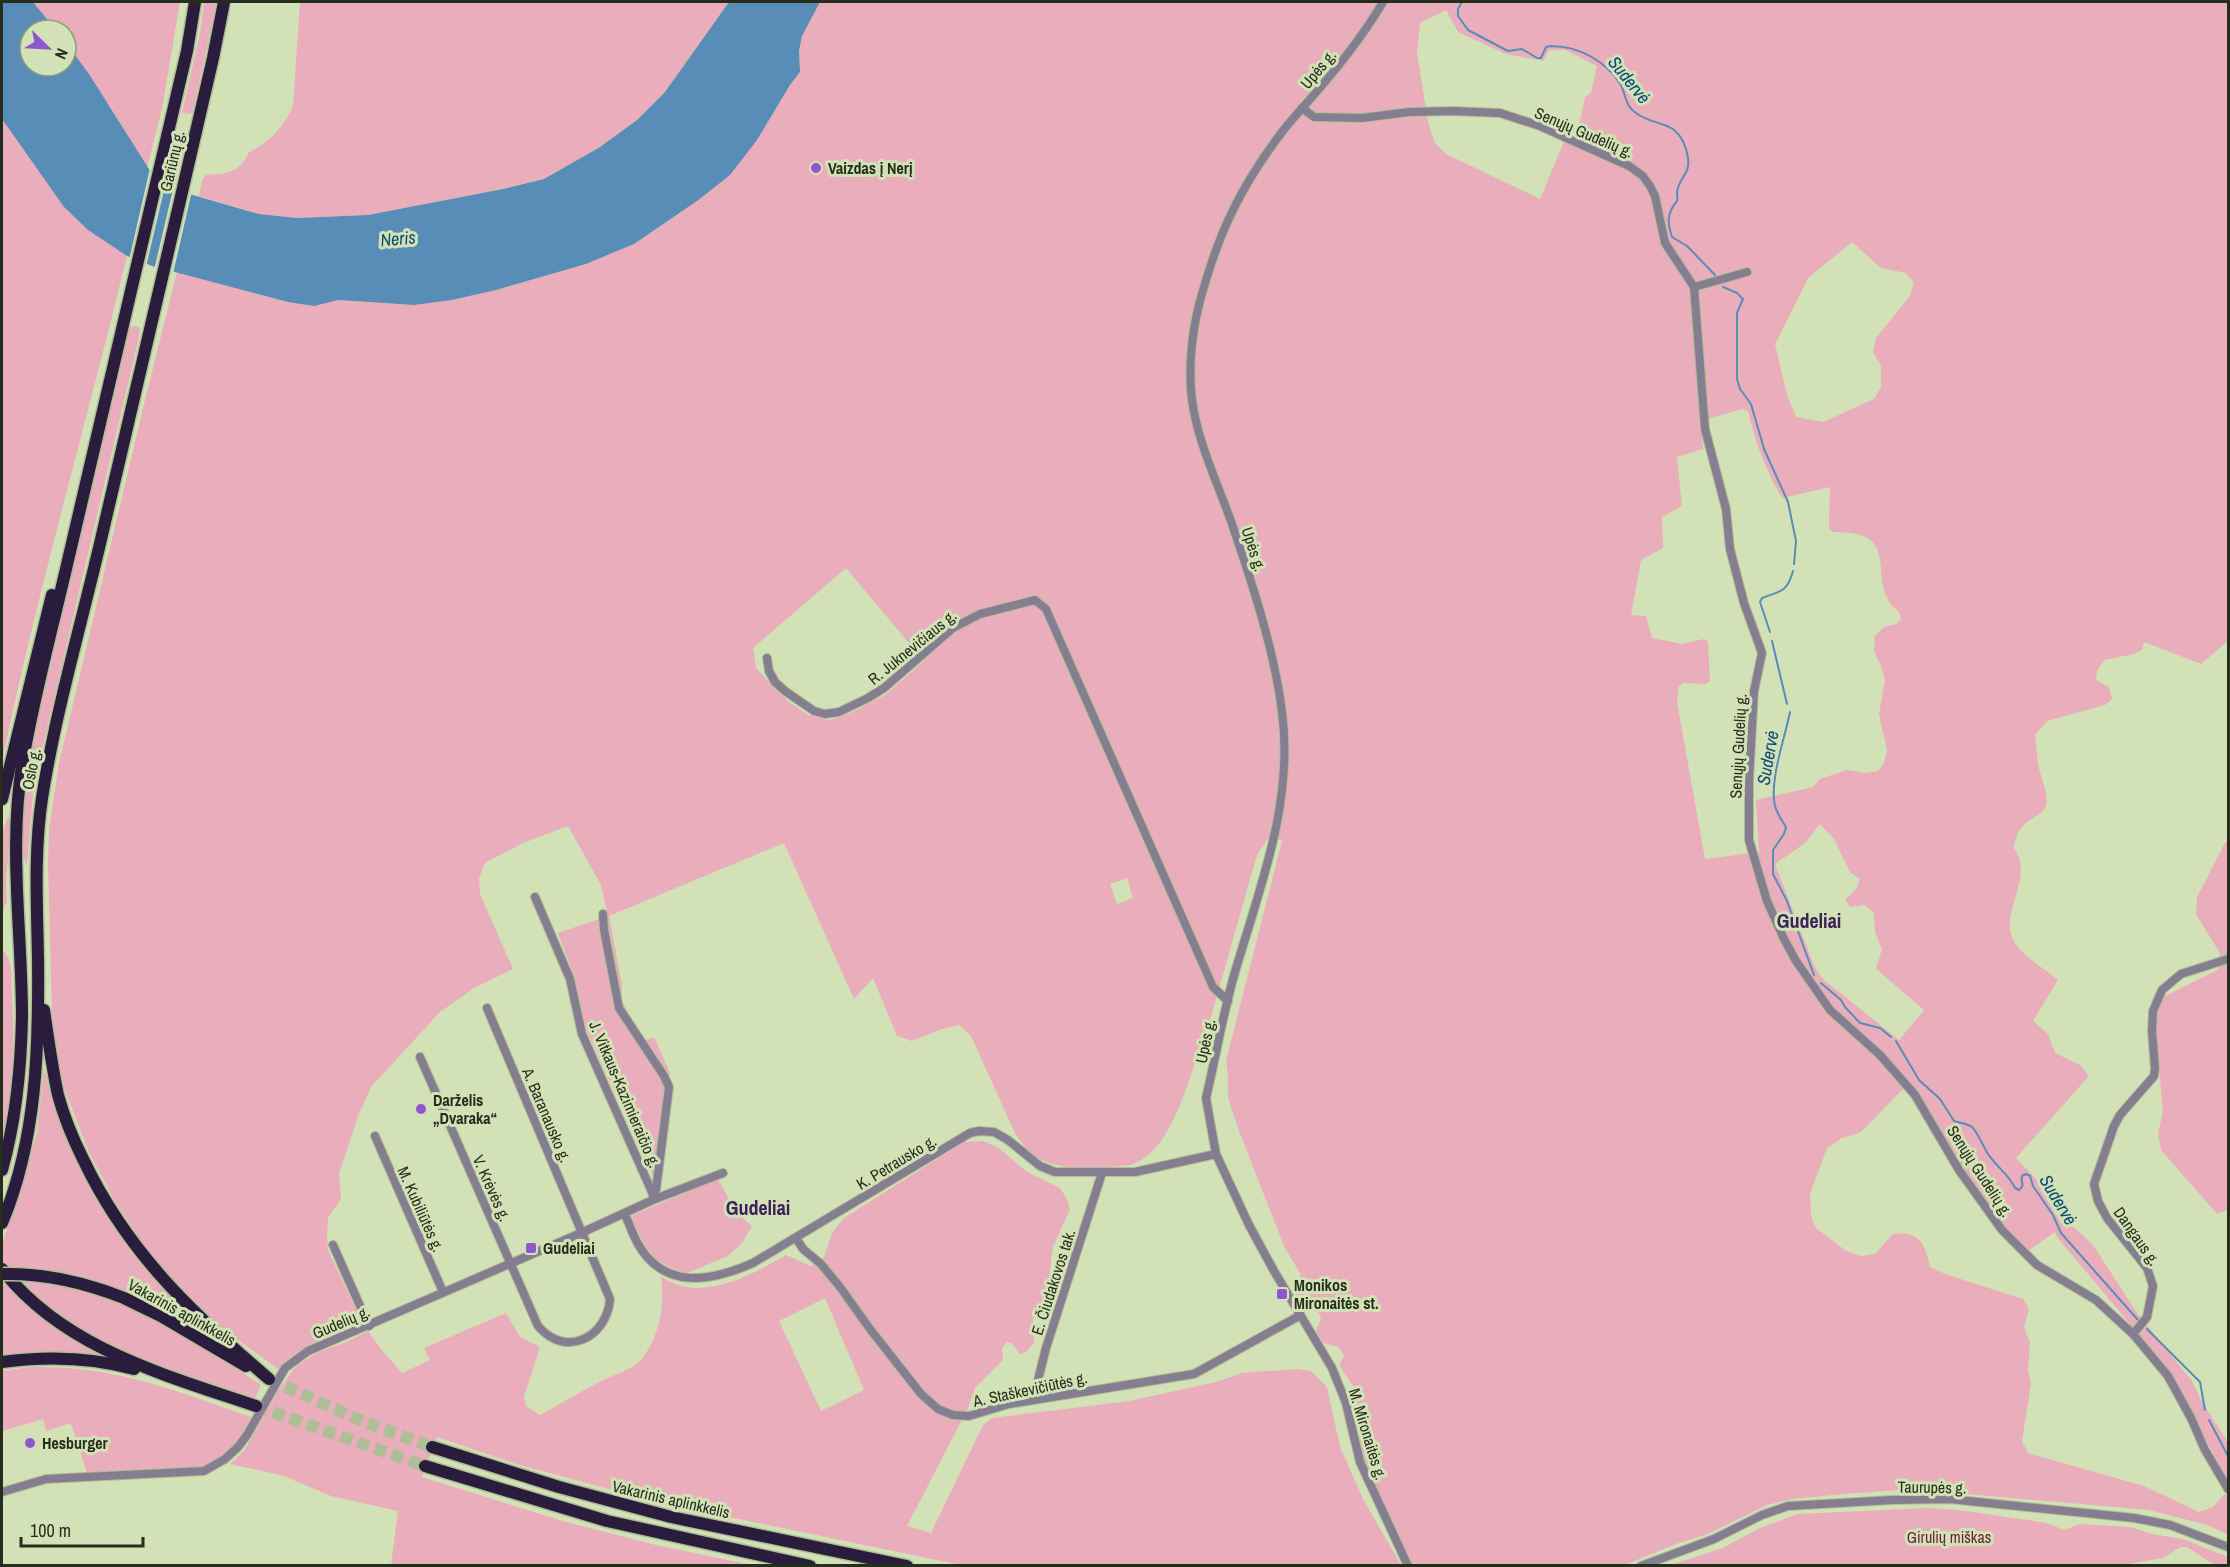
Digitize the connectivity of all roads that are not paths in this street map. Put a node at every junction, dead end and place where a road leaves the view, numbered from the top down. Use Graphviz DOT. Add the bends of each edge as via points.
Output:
graph roads {
  1 [pos="195,2"];
  2 [pos="224,2"];
  3 [pos="1383,2"];
  4 [pos="1302,108"];
  5 [pos="1747,272"];
  6 [pos="1694,287"];
  7 [pos="124,321"];
  8 [pos="150,327"];
  9 [pos="100,417"];
  10 [pos="766,658"];
  11 [pos="2,800"];
  12 [pos="535,897"];
  13 [pos="603,914"];
  14 [pos="38,958"];
  15 [pos="2229,959"];
  16 [pos="1228,1001"];
  17 [pos="487,1008"];
  18 [pos="420,1057"];
  19 [pos="375,1136"];
  20 [pos="1216,1154"];
  21 [pos="2,1170"];
  22 [pos="723,1173"];
  23 [pos="1102,1173"];
  24 [pos="654,1196"];
  25 [pos="625,1214"];
  26 [pos="2,1223"];
  27 [pos="581,1233"];
  28 [pos="796,1238"];
  29 [pos="333,1245"];
  30 [pos="510,1264"];
  31 [pos="2,1269"];
  32 [pos="2,1274"];
  33 [pos="442,1292"];
  34 [pos="1299,1316"];
  35 [pos="369,1326"];
  36 [pos="2133,1334"];
  37 [pos="2,1362"];
  38 [pos="178,1380"];
  39 [pos="1036,1399"];
  40 [pos="256,1406"];
  41 [pos="432,1447"];
  42 [pos="425,1466"];
  43 [pos="2229,1489"];
  44 [pos="2,1492"];
  45 [pos="2229,1547"];
  46 [pos="810,1566"];
  47 [pos="907,1566"];
  48 [pos="1408,1566"];
  49 [pos="1641,1566"];
  1 -- 7 [label="highway, Gariūnų g."];
  2 -- 8 [label="highway, Gariūnų g."];
  3 -- 4 [label="street, Upės g." via="1350,51"];
  4 -- 6 [label="street, Senųjų Gudelių g." via="1314,117 1362,118 1452,111 1500,113 1540,126 1629,166 1643,176 1655,195 1665,243"];
  4 -- 16 [label="street, Upės g." via="1246,184 1222,231 1199,304 1193,340 1193,410 1252,586 1276,677 1284,738 1285,762 1275,834"];
  5 -- 6 [label="street"];
  6 -- 36 [label="street, Senųjų Gudelių g." via="1705,429 1726,509 1730,549 1750,624 1762,652 1754,691 1748,821 1749,840 1767,902 1811,984 1830,1010 1880,1055 1915,1095 1959,1170 2002,1230 2037,1265 2096,1300"];
  7 -- 9 [label="highway, Oslo g."];
  8 -- 14 [label="highway, Oslo g." via="43,795 37,838"];
  9 -- 11 [label="highway" via="67,531"];
  9 -- 21 [label="highway, Oslo g." via="22,761 16,848 20,1060 17,1101"];
  10 -- 16 [label="street, R. Juknevičiaus g." via="775,682 785,691 814,711 839,712 884,688 953,628 980,614 1035,600 1046,609 1213,987"];
  12 -- 24 [label="street, J. Vitkaus-Kazimieraičio g." via="570,979 582,1034"];
  13 -- 24 [label="street" via="619,1008 669,1087"];
  14 -- 26 [label="highway, Oslo g." via="32,1112 18,1177"];
  14 -- 32 [label="highway, Vakarinis aplinkkelis, bridge" via="59,1097 92,1177 113,1214 154,1270 269,1379 124,1298 54,1277"];
  15 -- 36 [label="street, Dangaus g." via="2181,974 2162,990 2153,1011 2154,1076 2117,1120 2094,1184 2107,1218 2147,1268 2153,1286 2147,1317"];
  16 -- 20 [label="street, Upės g." via="1206,1098"];
  17 -- 27 [label="street, A. Baranausko g."];
  18 -- 30 [label="street, V. Krėvės g."];
  19 -- 33 [label="street, M. Kubiliūtės g."];
  20 -- 23 [label="street, K. Petrausko g." via="1135,1172"];
  20 -- 34 [label="street, M. Mironaitės g." via="1249,1225"];
  22 -- 24 [label="street, Gudelių g."];
  23 -- 28 [label="street, K. Petrausko g." via="1047,1169 1001,1135 979,1131"];
  23 -- 39 [label="street, E. Čiudakovos tak." via="1046,1348"];
  24 -- 25 [label="street, Gudelių g."];
  25 -- 27 [label="street, Gudelių g."];
  25 -- 28 [label="street, K. Petrausko g." via="649,1258 669,1273 685,1278 733,1272"];
  27 -- 30 [label="street, Gudelių g."];
  27 -- 30 [label="street, A. Baranausko g." via="610,1299 603,1323 586,1339 569,1343 543,1331"];
  28 -- 39 [label="street, A. Staškevičiūtės g." via="840,1287 921,1394 938,1409 969,1416"];
  29 -- 35 [label="street"];
  30 -- 33 [label="street, Gudelių g."];
  31 -- 38 [label="highway" via="44,1312 88,1342"];
  33 -- 35 [label="street, Gudelių g."];
  34 -- 39 [label="street, A. Staškevičiūtės g." via="1194,1374"];
  34 -- 48 [label="street, M. Mironaitės g." via="1332,1368 1346,1403 1360,1462"];
  35 -- 44 [label="street, Gudelių g." via="308,1351 285,1368 238,1448 210,1469 46,1479"];
  36 -- 43 [label="street, Senųjų Gudelių g." via="2174,1386"];
  37 -- 38 [label="highway" via="73,1358"];
  38 -- 40 [label="highway"];
  41 -- 47 [label="highway, Vakarinis aplinkkelis" via="671,1517"];
  42 -- 46 [label="highway" via="607,1521"];
  45 -- 49 [label="street, Taurupės g." via="2179,1527 2134,1518 1950,1499 1902,1500 1788,1506"];
}
